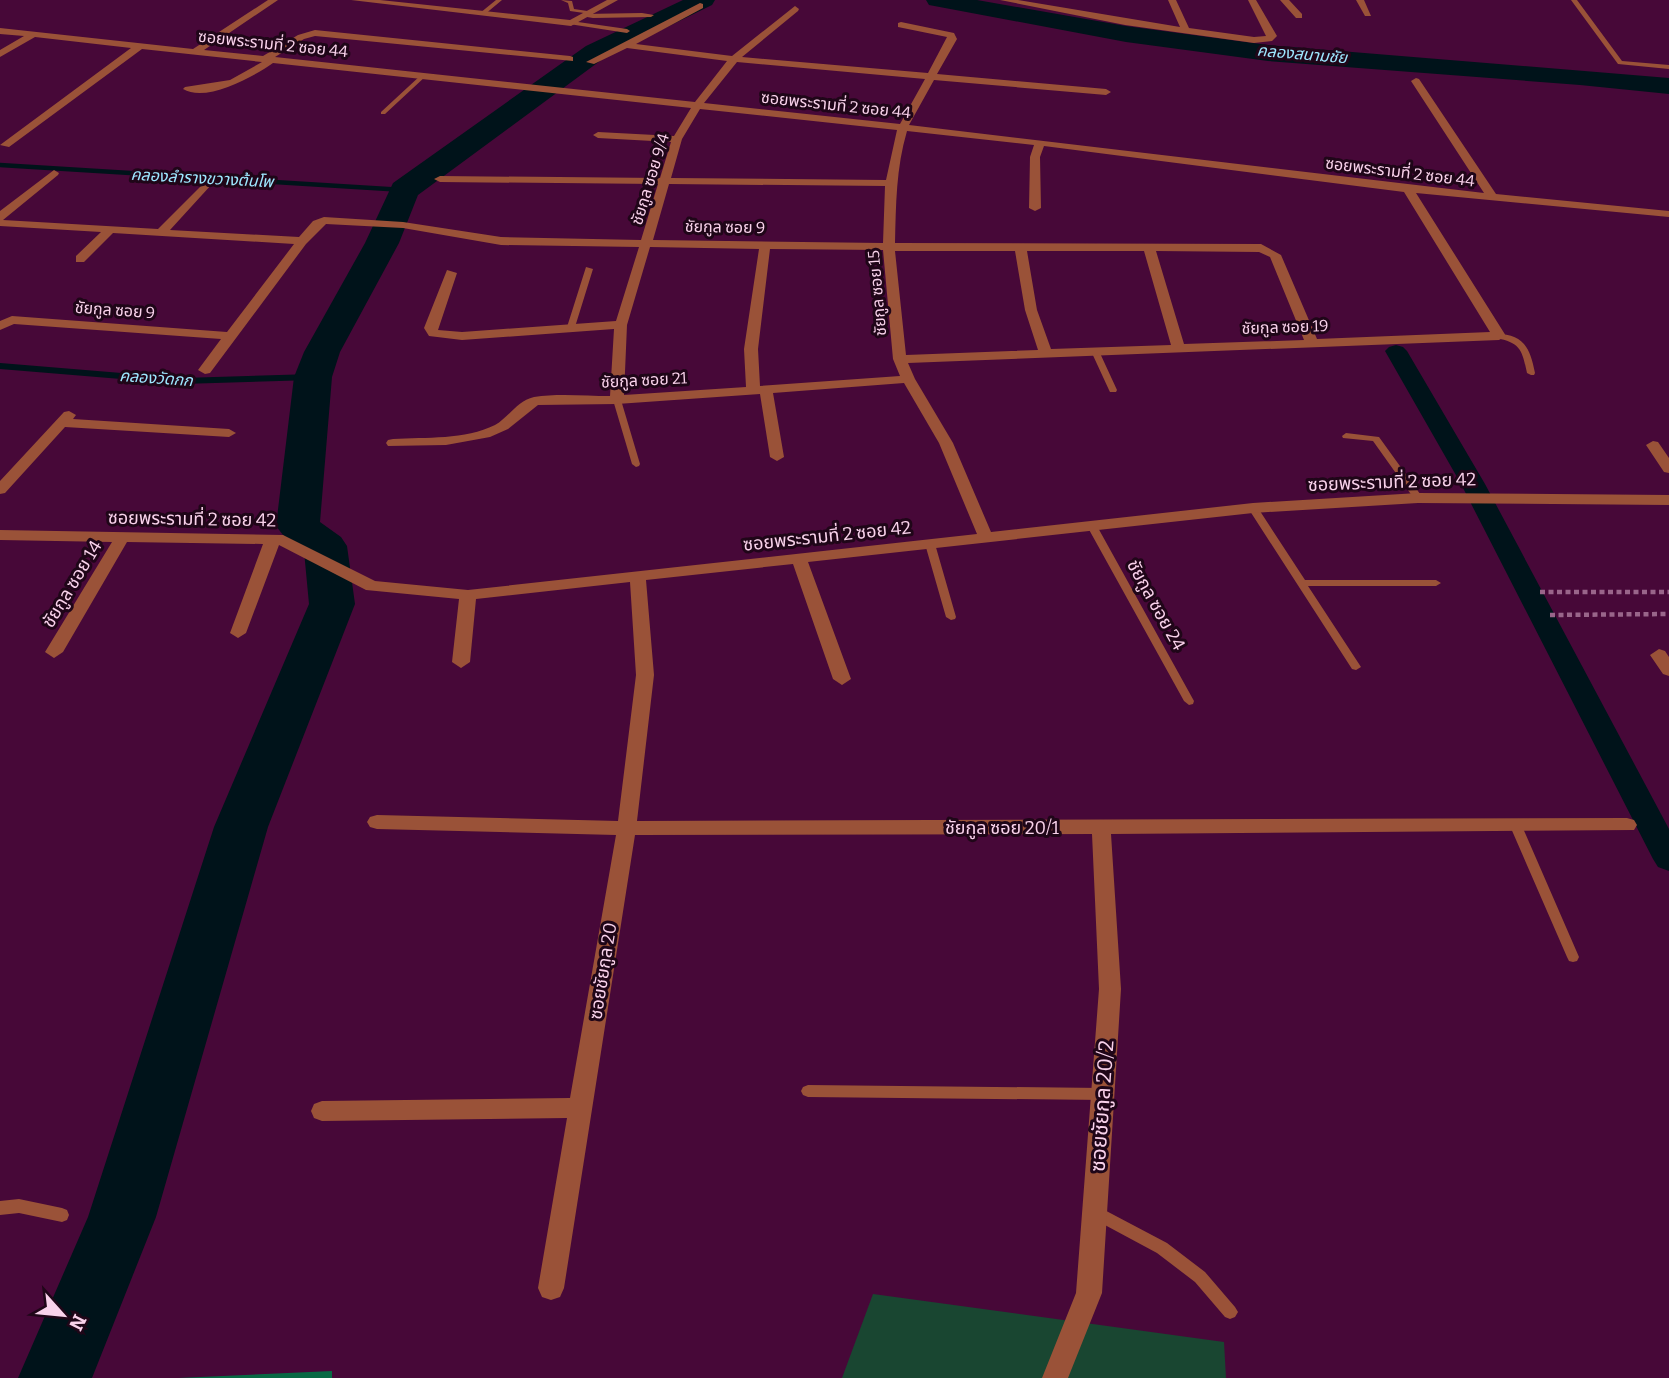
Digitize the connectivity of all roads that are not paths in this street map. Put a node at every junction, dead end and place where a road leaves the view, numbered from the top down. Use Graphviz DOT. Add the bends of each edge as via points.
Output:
graph roads {
  1 [pos="274,0"];
  2 [pos="355,0"];
  3 [pos="413,0"];
  4 [pos="499,0"];
  5 [pos="564,0"];
  6 [pos="614,0"];
  7 [pos="1004,0"];
  8 [pos="1075,0"];
  9 [pos="1172,0"];
  10 [pos="1252,0"];
  11 [pos="1284,0"];
  12 [pos="1360,0"];
  13 [pos="1574,0"];
  14 [pos="403,5"];
  15 [pos="699,6"];
  16 [pos="795,9"];
  17 [pos="1076,13"];
  18 [pos="482,14"];
  19 [pos="588,14"];
  20 [pos="1368,14"];
  21 [pos="651,15"];
  22 [pos="1298,16"];
  23 [pos="571,23"];
  24 [pos="901,25"];
  25 [pos="1186,30"];
  26 [pos="0,31"];
  27 [pos="627,31"];
  28 [pos="34,34"];
  29 [pos="626,44"];
  30 [pos="141,45"];
  31 [pos="196,51"];
  32 [pos="0,54"];
  33 [pos="269,59"];
  34 [pos="734,59"];
  35 [pos="570,60"];
  36 [pos="591,62"];
  37 [pos="1669,66"];
  38 [pos="424,76"];
  39 [pos="931,76"];
  40 [pos="1416,81"];
  41 [pos="188,89"];
  42 [pos="1106,92"];
  43 [pos="696,107"];
  44 [pos="383,113"];
  45 [pos="903,127"];
  46 [pos="598,135"];
  47 [pos="677,139"];
  48 [pos="1040,142"];
  49 [pos="5,145"];
  50 [pos="54,173"];
  51 [pos="440,179"];
  52 [pos="664,181"];
  53 [pos="208,182"];
  54 [pos="891,183"];
  55 [pos="1408,190"];
  56 [pos="1494,199"];
  57 [pos="1035,208"];
  58 [pos="1669,214"];
  59 [pos="0,217"];
  60 [pos="0,223"];
  61 [pos="111,229"];
  62 [pos="162,231"];
  63 [pos="302,241"];
  64 [pos="647,243"];
  65 [pos="765,245"];
  66 [pos="1020,246"];
  67 [pos="890,247"];
  68 [pos="1149,248"];
  69 [pos="80,259"];
  70 [pos="589,269"];
  71 [pos="451,273"];
  72 [pos="621,325"];
  73 [pos="0,326"];
  74 [pos="571,327"];
  75 [pos="230,336"];
  76 [pos="1499,336"];
  77 [pos="1312,343"];
  78 [pos="1179,349"];
  79 [pos="1095,351"];
  80 [pos="1046,353"];
  81 [pos="900,359"];
  82 [pos="205,370"];
  83 [pos="1531,373"];
  84 [pos="908,379"];
  85 [pos="760,390"];
  86 [pos="1113,390"];
  87 [pos="617,400"];
  88 [pos="229,433"];
  89 [pos="1346,436"];
  90 [pos="393,443"];
  91 [pos="1653,445"];
  92 [pos="777,457"];
  93 [pos="636,464"];
  94 [pos="1669,468"];
  95 [pos="0,489"];
  96 [pos="1418,498"];
  97 [pos="1669,500"];
  98 [pos="1253,508"];
  99 [pos="1092,526"];
  100 [pos="0,535"];
  101 [pos="123,536"];
  102 [pos="986,538"];
  103 [pos="273,539"];
  104 [pos="930,544"];
  105 [pos="799,558"];
  106 [pos="638,576"];
  107 [pos="1302,583"];
  108 [pos="1436,583"];
  109 [pos="468,595"];
  110 [pos="951,617"];
  111 [pos="239,633"];
  112 [pos="54,652"];
  113 [pos="1660,655"];
  114 [pos="461,662"];
  115 [pos="1356,667"];
  116 [pos="1669,670"];
  117 [pos="842,679"];
  118 [pos="1189,701"];
  119 [pos="377,822"];
  120 [pos="1627,825"];
  121 [pos="1516,826"];
  122 [pos="627,828"];
  123 [pos="1101,828"];
  124 [pos="1573,957"];
  125 [pos="808,1091"];
  126 [pos="1103,1094"];
  127 [pos="580,1108"];
  128 [pos="322,1111"];
  129 [pos="0,1208"];
  130 [pos="1095,1212"];
  131 [pos="62,1215"];
  132 [pos="551,1288"];
  133 [pos="1230,1312"];
  134 [pos="1055,1378"];
  1 -- 31 [label="street"];
  2 -- 14 [label="street"];
  3 -- 14 [label="lane"];
  4 -- 18 [label="lane"];
  5 -- 19 [label="lane" via="572,10"];
  6 -- 19 [label="street"];
  7 -- 17 [label="street"];
  8 -- 17 [label="street"];
  9 -- 25 [label="street"];
  10 -- 25 [label="street" via="1272,36 1269,39"];
  11 -- 22 [label="street"];
  12 -- 20 [label="street"];
  13 -- 37 [label="lane" via="1620,63"];
  14 -- 18 [label="street"];
  15 -- 29 [label="street"];
  16 -- 34 [label="street, ชัยกูล ซอย 9/4"];
  17 -- 25 [label="street"];
  18 -- 23 [label="street"];
  19 -- 21 [label="lane"];
  19 -- 23 [label="street"];
  23 -- 27 [label="lane"];
  24 -- 39 [label="street, ชัยกูล ซอย 15" via="951,36"];
  26 -- 28 [label="street, ซอยพระรามที่ 2 ซอย 44"];
  28 -- 30 [label="street, ซอยพระรามที่ 2 ซอย 44"];
  28 -- 32 [label="street"];
  29 -- 34 [label="street"];
  29 -- 36 [label="street"];
  30 -- 31 [label="street, ซอยพระรามที่ 2 ซอย 44"];
  30 -- 49 [label="street"];
  31 -- 33 [label="street, ซอยพระรามที่ 2 ซอย 44"];
  33 -- 35 [label="street" via="315,33"];
  33 -- 38 [label="street, ซอยพระรามที่ 2 ซอย 44"];
  33 -- 41 [label="street" via="241,81"];
  34 -- 39 [label="street"];
  34 -- 43 [label="street, ชัยกูล ซอย 9/4"];
  38 -- 43 [label="street, ซอยพระรามที่ 2 ซอย 44"];
  38 -- 44 [label="lane"];
  39 -- 42 [label="street"];
  39 -- 45 [label="street, ชัยกูล ซอย 15"];
  40 -- 56 [label="street"];
  43 -- 45 [label="street, ซอยพระรามที่ 2 ซอย 44"];
  43 -- 47 [label="street, ชัยกูล ซอย 9/4"];
  45 -- 48 [label="street, ซอยพระรามที่ 2 ซอย 44"];
  45 -- 54 [label="street, ชัยกูล ซอย 15"];
  46 -- 47 [label="street"];
  47 -- 52 [label="street, ชัยกูล ซอย 9/4"];
  48 -- 55 [label="street, ซอยพระรามที่ 2 ซอย 44"];
  48 -- 57 [label="street" via="1035,158"];
  50 -- 59 [label="street"];
  51 -- 52 [label="street"];
  52 -- 54 [label="street"];
  52 -- 64 [label="street, ชัยกูล ซอย 9/4"];
  53 -- 62 [label="street"];
  54 -- 67 [label="street, ชัยกูล ซอย 15"];
  55 -- 56 [label="street, ซอยพระรามที่ 2 ซอย 44"];
  55 -- 76 [label="street"];
  56 -- 58 [label="street, ซอยพระรามที่ 2 ซอย 44"];
  60 -- 61 [label="street"];
  61 -- 62 [label="street"];
  61 -- 69 [label="street"];
  62 -- 63 [label="street"];
  63 -- 64 [label="street, ชัยกูล ซอย 9" via="324,220 403,225 490,240"];
  63 -- 75 [label="street, ชัยกูล ซอย 9"];
  64 -- 65 [label="street, ชัยกูล ซอย 9"];
  64 -- 72 [label="street, ชัยกูล ซอย 9/4"];
  65 -- 67 [label="street, ชัยกูล ซอย 9"];
  65 -- 85 [label="street" via="751,349"];
  66 -- 67 [label="street, ชัยกูล ซอย 9"];
  66 -- 68 [label="street, ชัยกูล ซอย 9"];
  66 -- 80 [label="street" via="1031,310"];
  67 -- 81 [label="street, ชัยกูล ซอย 15"];
  68 -- 77 [label="street, ชัยกูล ซอย 9" via="1261,248 1275,255"];
  68 -- 78 [label="street"];
  70 -- 74 [label="lane"];
  71 -- 74 [label="street" via="430,328 434,333 463,336"];
  72 -- 74 [label="street"];
  72 -- 87 [label="street, ชัยกูล ซอย 9/4"];
  73 -- 75 [label="street, ชัยกูล ซอย 9" via="12,320"];
  75 -- 82 [label="street, ชัยกูล ซอย 9"];
  76 -- 77 [label="street, ชัยกูล ซอย 19"];
  76 -- 83 [label="lane" via="1523,345"];
  77 -- 78 [label="street, ชัยกูล ซอย 19"];
  78 -- 79 [label="street, ชัยกูล ซอย 19"];
  79 -- 80 [label="street, ชัยกูล ซอย 19"];
  79 -- 86 [label="lane"];
  80 -- 81 [label="street, ชัยกูล ซอย 19"];
  81 -- 84 [label="street, ชัยกูล ซอย 15"];
  84 -- 85 [label="street, ชัยกูล ซอย 21"];
  84 -- 102 [label="street, ชัยกูล ซอย 15" via="946,443"];
  85 -- 87 [label="street, ชัยกูล ซอย 21"];
  85 -- 92 [label="street"];
  87 -- 90 [label="street, ชัยกูล ซอย 21" via="536,401 497,429 470,438"];
  87 -- 93 [label="lane"];
  88 -- 95 [label="street" via="67,418"];
  89 -- 96 [label="lane" via="1376,439"];
  91 -- 94 [label="street"];
  96 -- 97 [label="street, ซอยพระรามที่ 2 ซอย 42"];
  96 -- 98 [label="street, ซอยพระรามที่ 2 ซอย 42"];
  98 -- 99 [label="street, ซอยพระรามที่ 2 ซอย 42"];
  98 -- 107 [label="lane"];
  99 -- 102 [label="street, ซอยพระรามที่ 2 ซอย 42"];
  99 -- 118 [label="lane, ชัยกูล ซอย 24"];
  100 -- 101 [label="street, ซอยพระรามที่ 2 ซอย 42"];
  101 -- 103 [label="street, ซอยพระรามที่ 2 ซอย 42"];
  101 -- 112 [label="street, ชัยกูล ซอย 14"];
  102 -- 104 [label="street, ซอยพระรามที่ 2 ซอย 42"];
  103 -- 109 [label="street, ซอยพระรามที่ 2 ซอย 42" via="372,586"];
  103 -- 111 [label="street"];
  104 -- 105 [label="street, ซอยพระรามที่ 2 ซอย 42"];
  104 -- 110 [label="lane"];
  105 -- 106 [label="street, ซอยพระรามที่ 2 ซอย 42"];
  105 -- 117 [label="street"];
  106 -- 109 [label="street, ซอยพระรามที่ 2 ซอย 42"];
  106 -- 122 [label="street, ซอยชัยกูล 20" via="645,676"];
  107 -- 108 [label="lane"];
  107 -- 115 [label="lane"];
  109 -- 114 [label="street"];
  113 -- 116 [label="street"];
  119 -- 122 [label="street, ชัยกูล ซอย 20/1"];
  120 -- 121 [label="street, ชัยกูล ซอย 20/1"];
  121 -- 123 [label="street, ชัยกูล ซอย 20/1"];
  121 -- 124 [label="lane"];
  122 -- 123 [label="street, ชัยกูล ซอย 20/1"];
  122 -- 127 [label="street, ซอยชัยกูล 20"];
  123 -- 126 [label="street, ซอยชัยกูล 20/2" via="1110,989"];
  125 -- 126 [label="lane"];
  126 -- 130 [label="street, ซอยชัยกูล 20/2"];
  127 -- 128 [label="street"];
  127 -- 132 [label="street, ซอยชัยกูล 20"];
  129 -- 131 [label="lane" via="19,1206"];
  130 -- 133 [label="lane" via="1162,1248 1200,1277"];
  130 -- 134 [label="street, ซอยชัยกูล 20/2" via="1089,1293"];
}
